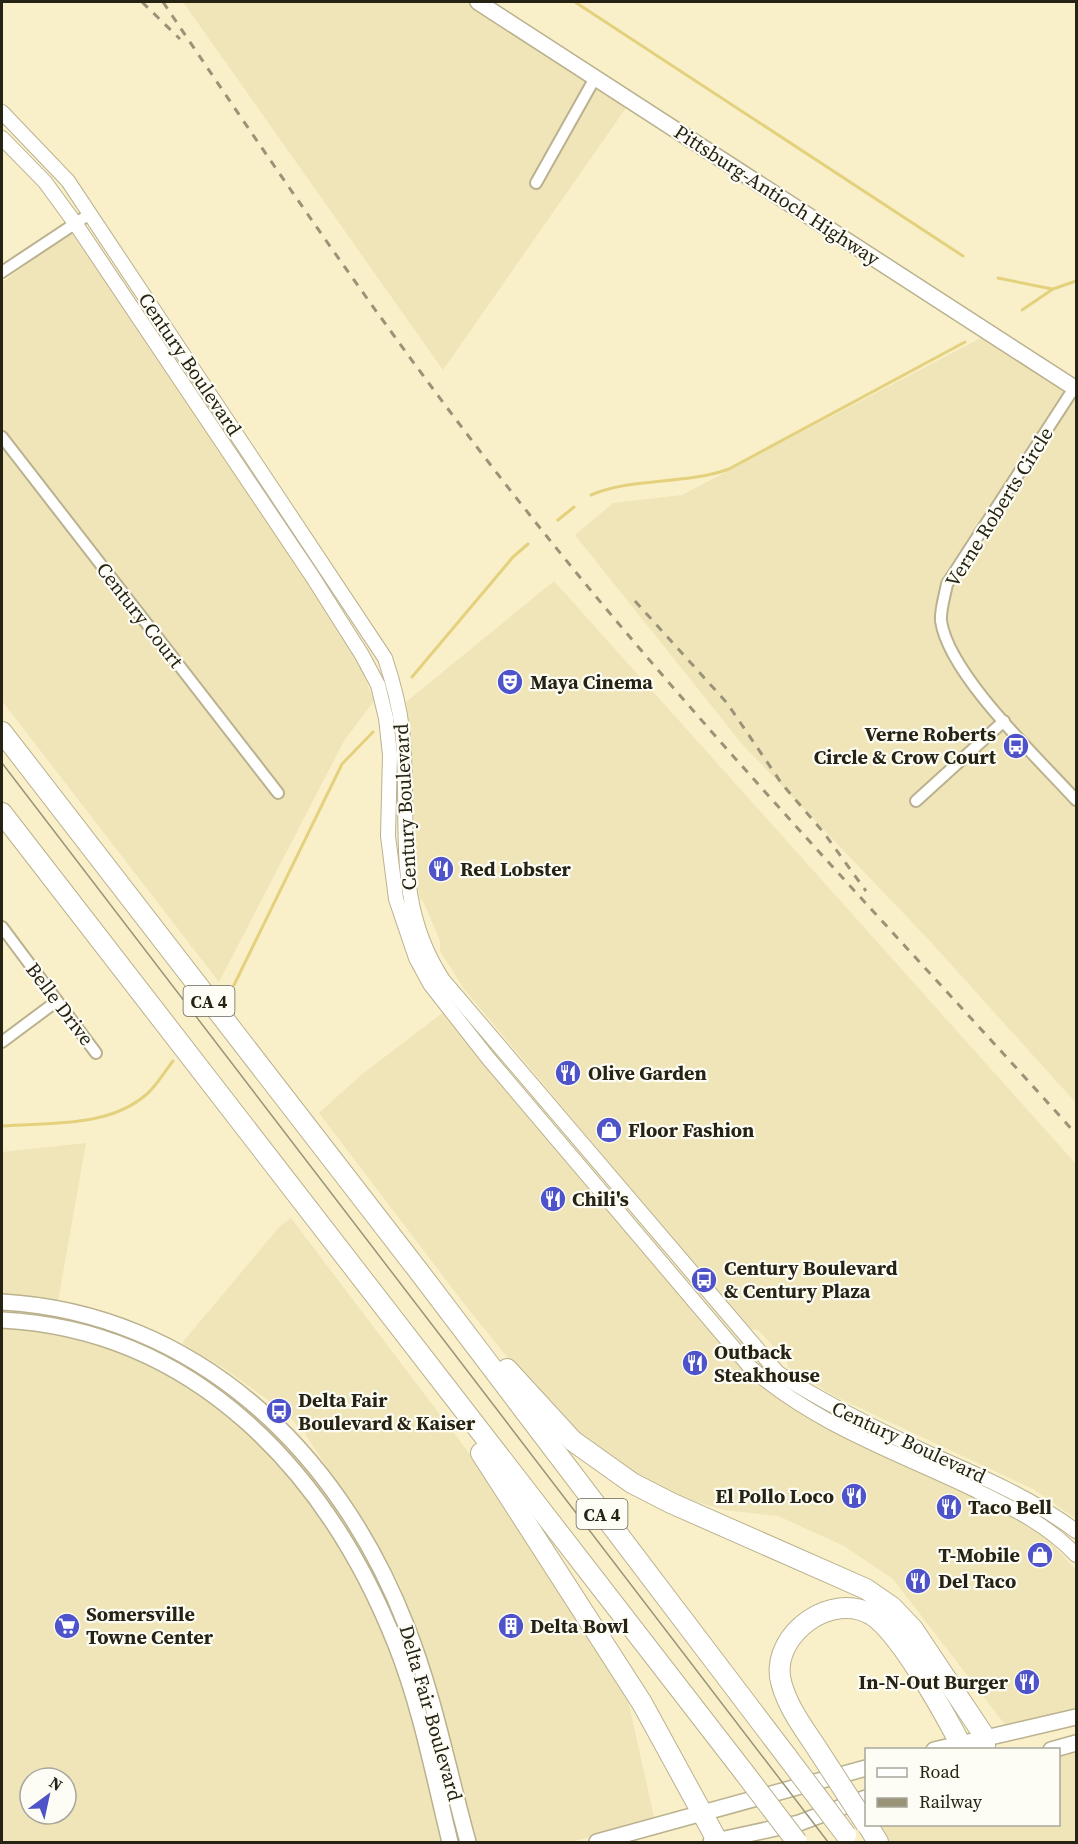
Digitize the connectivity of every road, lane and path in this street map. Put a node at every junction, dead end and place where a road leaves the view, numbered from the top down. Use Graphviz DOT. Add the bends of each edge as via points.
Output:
graph roads {
  1 [pos="478,2"];
  2 [pos="595,78"];
  3 [pos="2,112"];
  4 [pos="2,138"];
  5 [pos="536,183"];
  6 [pos="88,215"];
  7 [pos="75,224"];
  8 [pos="2,272"];
  9 [pos="1076,389"];
  10 [pos="2,437"];
  11 [pos="1004,721"];
  12 [pos="2,732"];
  13 [pos="278,793"];
  14 [pos="1077,800"];
  15 [pos="916,801"];
  16 [pos="2,813"];
  17 [pos="2,927"];
  18 [pos="57,1001"];
  19 [pos="2,1042"];
  20 [pos="96,1053"];
  21 [pos="417,1269"];
  22 [pos="2,1302"];
  23 [pos="2,1320"];
  24 [pos="405,1336"];
  25 [pos="1077,1531"];
  26 [pos="1077,1555"];
  27 [pos="434,1713"];
  28 [pos="1077,1717"];
  29 [pos="418,1718"];
  30 [pos="985,1743"];
  31 [pos="1077,1743"];
  32 [pos="964,1746"];
  33 [pos="944,1748"];
  34 [pos="1055,1748"];
  35 [pos="865,1769"];
  36 [pos="865,1799"];
  37 [pos="703,1813"];
  38 [pos="865,1822"];
  39 [pos="798,1833"];
  40 [pos="849,1839"];
  41 [pos="450,1842"];
  42 [pos="468,1842"];
  43 [pos="597,1842"];
  44 [pos="716,1842"];
  1 -- 2 [label="main road, Pittsburg-Antioch Highway"];
  2 -- 5 [label="street"];
  2 -- 9 [label="main road, Pittsburg-Antioch Highway"];
  3 -- 6 [label="street, Century Boulevard" via="68,181"];
  4 -- 7 [label="street, Century Boulevard" via="45,182"];
  6 -- 7 [label="street"];
  6 -- 25 [label="street, Century Boulevard" via="385,658 397,695 402,731 406,880 420,937 443,980 778,1373 824,1403 1014,1490"];
  7 -- 8 [label="street"];
  7 -- 26 [label="street, Century Boulevard" via="312,576 378,686 390,755 388,836 396,899 416,958 430,984 750,1367 779,1393 817,1417 1025,1514 1061,1538"];
  9 -- 11 [label="street, Verne Roberts Circle" via="947,584 941,619 948,648"];
  10 -- 13 [label="street, Century Court"];
  11 -- 14 [label="street, Verne Roberts Circle"];
  11 -- 15 [label="street"];
  12 -- 21 [label="highway, CA 4"];
  16 -- 24 [label="highway, CA 4"];
  17 -- 18 [label="street, Belle Drive"];
  18 -- 19 [label="street"];
  18 -- 20 [label="street, Belle Drive"];
  21 -- 30 [label="highway" via="573,1441 633,1483 671,1503 866,1589 892,1607 913,1629"];
  21 -- 40 [label="highway, CA 4, bridge"];
  22 -- 27 [label="main road, Delta Fair Boulevard" via="80,1314 150,1338 214,1373 277,1424 324,1479 374,1558 407,1627"];
  23 -- 29 [label="main road, Delta Fair Boulevard" via="63,1328 147,1356 206,1389 260,1432 300,1476 356,1560 396,1646"];
  24 -- 37 [label="highway" via="642,1703"];
  24 -- 39 [label="highway, CA 4, bridge" via="742,1772"];
  27 -- 29 [label="main road"];
  27 -- 42 [label="main road, Delta Fair Boulevard"];
  28 -- 30 [label="main road"];
  29 -- 41 [label="main road, Delta Fair Boulevard"];
  30 -- 32 [label="main road"];
  31 -- 34 [label="main road"];
  32 -- 33 [label="main road"];
  32 -- 38 [label="highway, bridge" via="892,1634 869,1614 836,1609 805,1622 782,1655 780,1674 785,1697"];
  35 -- 37 [label="main road"];
  36 -- 39 [label="main road"];
  37 -- 43 [label="main road"];
  37 -- 44 [label="highway"];
  39 -- 44 [label="main road"];
}
